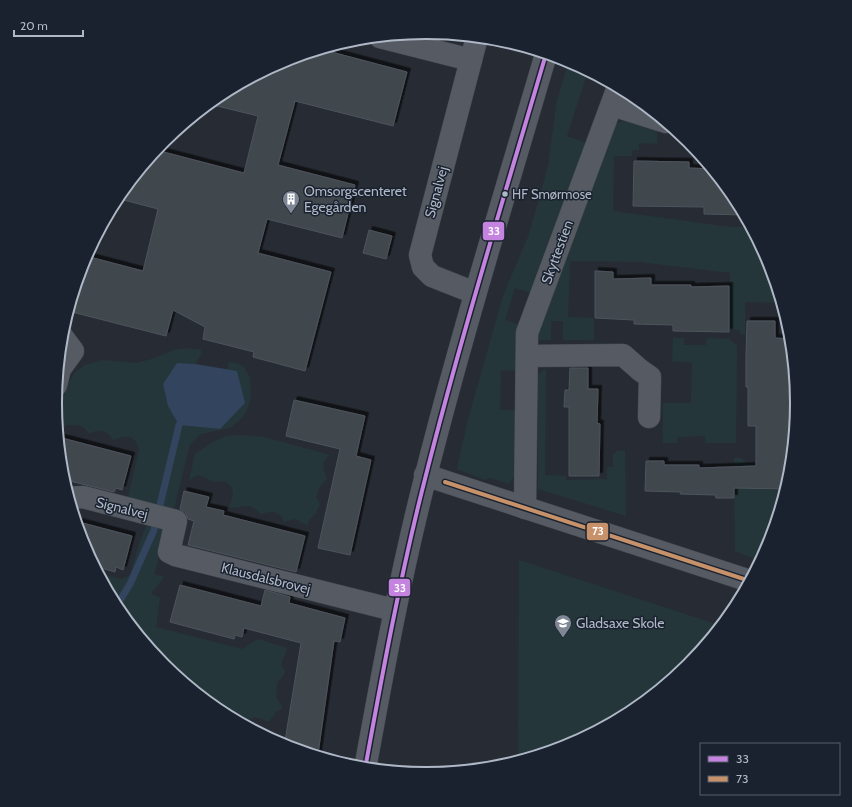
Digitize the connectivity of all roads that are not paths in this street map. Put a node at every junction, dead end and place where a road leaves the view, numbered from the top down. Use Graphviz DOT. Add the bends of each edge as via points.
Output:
graph roads {
  1 [pos="395,41"];
  2 [pos="476,42"];
  3 [pos="545,59"];
  4 [pos="471,60"];
  5 [pos="615,96"];
  6 [pos="643,110"];
  7 [pos="475,293"];
  8 [pos="67,343"];
  9 [pos="527,356"];
  10 [pos="64,363"];
  11 [pos="649,417"];
  12 [pos="425,476"];
  13 [pos="74,498"];
  14 [pos="525,508"];
  15 [pos="174,520"];
  16 [pos="745,580"];
  17 [pos="394,610"];
  18 [pos="366,763"];
  1 -- 4 [label="street"];
  2 -- 4 [label="street, Signalvej"];
  3 -- 7 [label="street"];
  4 -- 7 [label="street, Signalvej" via="420,255 423,267 432,276"];
  5 -- 6 [label="street, Skyttestien"];
  5 -- 9 [label="street, Skyttestien" via="527,334"];
  7 -- 12 [label="street"];
  8 -- 10 [label="street" via="73,351"];
  9 -- 11 [label="street" via="622,355 650,377"];
  9 -- 14 [label="street, Skyttestien"];
  12 -- 14 [label="street"];
  12 -- 17 [label="street"];
  13 -- 15 [label="street, Signalvej" via="83,497"];
  14 -- 16 [label="street"];
  15 -- 17 [label="street, Klausdalsbrovej" via="169,552"];
  17 -- 18 [label="street"];
}
